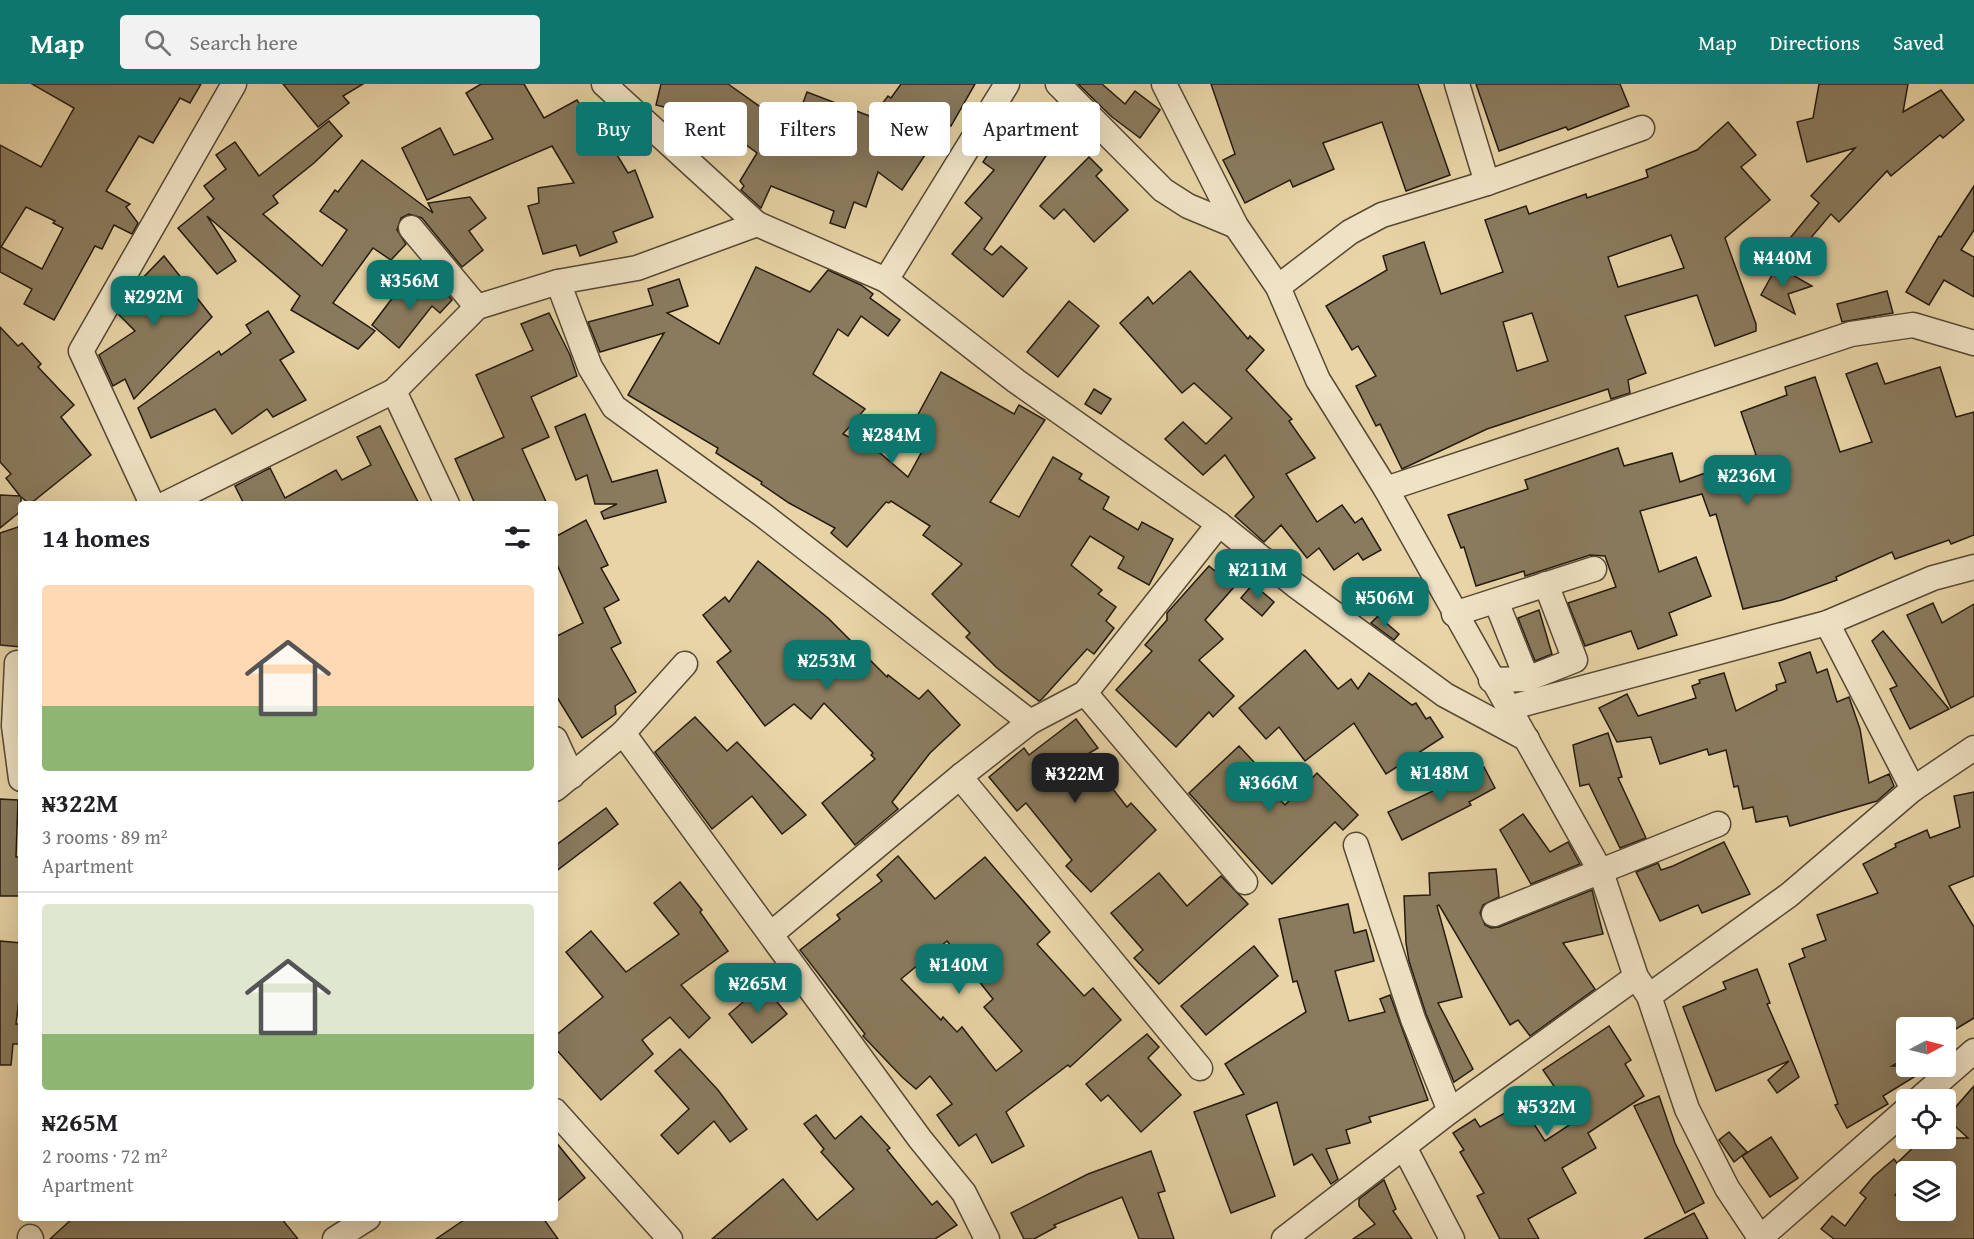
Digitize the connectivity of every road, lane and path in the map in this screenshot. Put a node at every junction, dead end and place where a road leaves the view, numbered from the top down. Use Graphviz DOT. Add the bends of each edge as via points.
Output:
graph roads {
  1 [pos="234,84"];
  2 [pos="604,84"];
  3 [pos="1007,84"];
  4 [pos="1058,84"];
  5 [pos="1164,84"];
  6 [pos="1457,84"];
  7 [pos="1642,128"];
  8 [pos="1487,183"];
  9 [pos="757,224"];
  10 [pos="1236,226"];
  11 [pos="411,228"];
  12 [pos="886,280"];
  13 [pos="558,282"];
  14 [pos="1278,286"];
  15 [pos="477,307"];
  16 [pos="1974,343"];
  17 [pos="394,391"];
  18 [pos="1386,489"];
  19 [pos="151,501"];
  20 [pos="171,501"];
  21 [pos="446,501"];
  22 [pos="1219,524"];
  23 [pos="1974,567"];
  24 [pos="1594,569"];
  25 [pos="1546,584"];
  26 [pos="1496,601"];
  27 [pos="1454,614"];
  28 [pos="1827,623"];
  29 [pos="13,663"];
  30 [pos="685,664"];
  31 [pos="1527,679"];
  32 [pos="1491,680"];
  33 [pos="1085,693"];
  34 [pos="1508,708"];
  35 [pos="1030,722"];
  36 [pos="623,733"];
  37 [pos="1528,740"];
  38 [pos="1974,748"];
  39 [pos="558,753"];
  40 [pos="18,756"];
  41 [pos="962,775"];
  42 [pos="564,782"];
  43 [pos="1913,789"];
  44 [pos="1718,824"];
  45 [pos="1356,845"];
  46 [pos="1601,872"];
  47 [pos="1245,882"];
  48 [pos="1494,914"];
  49 [pos="771,934"];
  50 [pos="1642,987"];
  51 [pos="1974,1051"];
  52 [pos="1200,1068"];
  53 [pos="1931,1089"];
  54 [pos="1450,1111"];
  55 [pos="558,1114"];
  56 [pos="1896,1119"];
  57 [pos="1404,1147"];
  58 [pos="1760,1238"];
  59 [pos="670,1239"];
  60 [pos="987,1239"];
  61 [pos="1284,1239"];
  62 [pos="1452,1239"];
  1 -- 19 [label="street" via="81,351"];
  2 -- 9 [label="street"];
  3 -- 12 [label="street"];
  4 -- 10 [label="street" via="1163,190 1188,206"];
  5 -- 10 [label="street"];
  6 -- 8 [label="street"];
  7 -- 8 [label="street"];
  8 -- 14 [label="street" via="1382,214 1350,231"];
  9 -- 12 [label="street"];
  9 -- 13 [label="street" via="637,268"];
  10 -- 14 [label="street"];
  11 -- 15 [label="street"];
  12 -- 22 [label="street" via="1016,381"];
  13 -- 15 [label="street"];
  13 -- 35 [label="street" via="590,367 614,407 763,515"];
  14 -- 18 [label="street" via="1318,380"];
  15 -- 17 [label="street"];
  16 -- 18 [label="street" via="1913,325 1851,334"];
  17 -- 20 [label="street"];
  17 -- 21 [label="street"];
  18 -- 27 [label="street"];
  22 -- 33 [label="street"];
  22 -- 37 [label="street" via="1445,695"];
  23 -- 28 [label="street" via="1933,578"];
  24 -- 25 [label="street"];
  25 -- 26 [label="street"];
  25 -- 31 [label="street" via="1575,660"];
  26 -- 27 [label="street"];
  26 -- 31 [label="street"];
  27 -- 32 [label="street"];
  28 -- 34 [label="street"];
  28 -- 43 [label="street"];
  29 -- 40 [label="street"];
  30 -- 36 [label="street"];
  31 -- 32 [label="street"];
  32 -- 34 [label="street"];
  33 -- 35 [label="street"];
  33 -- 47 [label="street"];
  34 -- 37 [label="street"];
  35 -- 41 [label="street"];
  36 -- 42 [label="street"];
  36 -- 49 [label="street"];
  37 -- 46 [label="street"];
  38 -- 43 [label="street"];
  39 -- 42 [label="street"];
  41 -- 49 [label="street"];
  41 -- 52 [label="street"];
  43 -- 50 [label="street" via="1788,895"];
  44 -- 46 [label="street"];
  45 -- 54 [label="street" via="1413,1019"];
  46 -- 48 [label="street"];
  46 -- 50 [label="street"];
  49 -- 60 [label="street" via="963,1193"];
  50 -- 54 [label="street"];
  50 -- 58 [label="street" via="1687,1109 1727,1188"];
  51 -- 53 [label="street"];
  54 -- 57 [label="street"];
  55 -- 59 [label="street"];
  56 -- 58 [label="street"];
  57 -- 61 [label="street"];
  57 -- 62 [label="street"];
}
